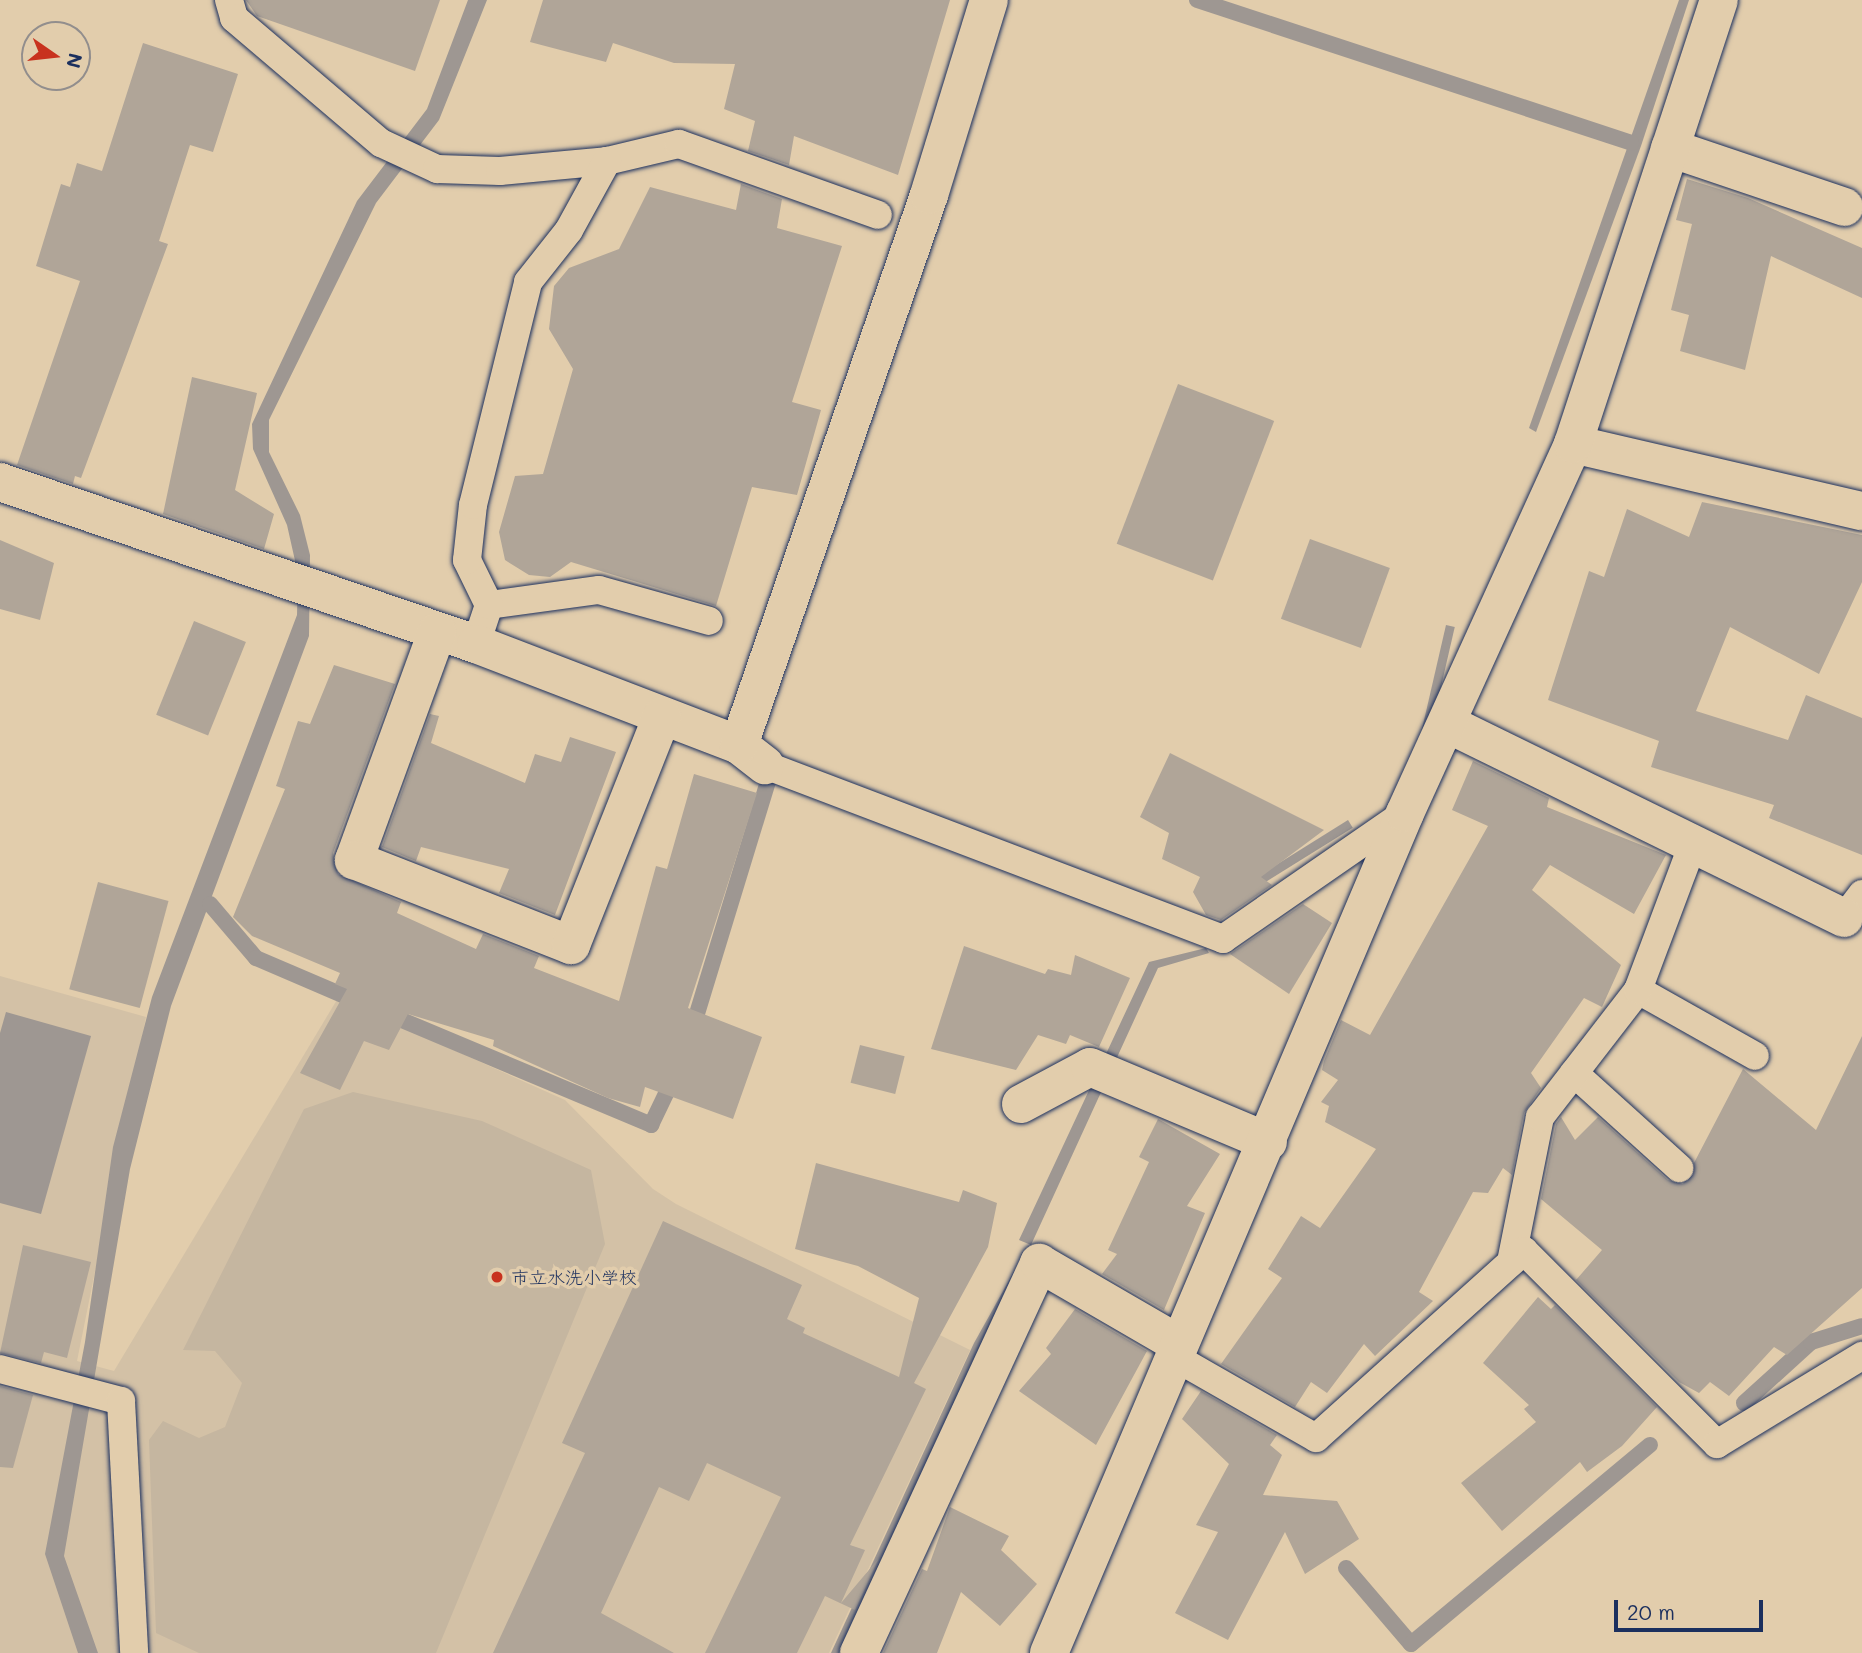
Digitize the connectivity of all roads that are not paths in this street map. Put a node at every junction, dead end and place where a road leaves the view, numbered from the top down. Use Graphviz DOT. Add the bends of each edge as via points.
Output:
graph roads {
  1 [pos="229,0"];
  2 [pos="989,0"];
  3 [pos="1719,0"];
  4 [pos="1670,148"];
  5 [pos="607,161"];
  6 [pos="1844,207"];
  7 [pos="878,215"];
  8 [pos="1573,444"];
  9 [pos="0,482"];
  10 [pos="1862,511"];
  11 [pos="489,605"];
  12 [pos="709,621"];
  13 [pos="437,632"];
  14 [pos="476,644"];
  15 [pos="662,716"];
  16 [pos="1448,724"];
  17 [pos="752,755"];
  18 [pos="1405,813"];
  19 [pos="1693,844"];
  20 [pos="1853,906"];
  21 [pos="1638,990"];
  22 [pos="1755,1056"];
  23 [pos="1574,1073"];
  24 [pos="1021,1104"];
  25 [pos="1268,1142"];
  26 [pos="1679,1168"];
  27 [pos="1511,1262"];
  28 [pos="1174,1349"];
  29 [pos="1862,1356"];
  30 [pos="0,1369"];
  31 [pos="135,1652"];
  32 [pos="859,1653"];
  33 [pos="1049,1653"];
  1 -- 5 [label="lane" via="234,18 381,143 437,169 500,171"];
  2 -- 17 [label="street"];
  3 -- 4 [label="street"];
  4 -- 6 [label="street"];
  4 -- 8 [label="street"];
  5 -- 7 [label="lane" via="679,144"];
  5 -- 11 [label="lane" via="569,230 528,282 472,505 467,560"];
  8 -- 10 [label="street"];
  8 -- 16 [label="street"];
  9 -- 13 [label="street"];
  11 -- 12 [label="lane" via="599,590"];
  11 -- 14 [label="lane"];
  13 -- 14 [label="street"];
  13 -- 15 [label="street" via="354,860 571,946"];
  14 -- 15 [label="street"];
  15 -- 17 [label="street"];
  16 -- 18 [label="street"];
  16 -- 19 [label="street"];
  17 -- 18 [label="lane" via="1223,939"];
  18 -- 25 [label="street"];
  19 -- 20 [label="street"];
  19 -- 21 [label="lane"];
  21 -- 22 [label="lane"];
  21 -- 23 [label="lane"];
  23 -- 26 [label="lane"];
  23 -- 27 [label="lane" via="1540,1116"];
  24 -- 25 [label="street" via="1090,1067"];
  25 -- 28 [label="street"];
  27 -- 28 [label="lane" via="1316,1438"];
  27 -- 29 [label="lane" via="1524,1251 1717,1444"];
  28 -- 32 [label="street" via="1039,1263 973,1395"];
  28 -- 33 [label="street"];
  30 -- 31 [label="lane" via="121,1401"];
}
